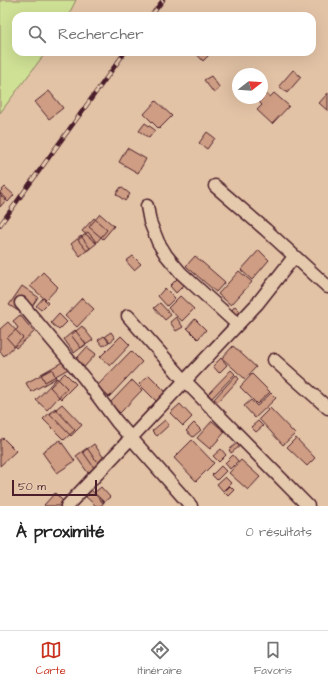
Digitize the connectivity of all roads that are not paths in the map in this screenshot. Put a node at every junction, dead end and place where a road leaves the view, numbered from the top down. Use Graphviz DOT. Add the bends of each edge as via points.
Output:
graph roads {
  1 [pos="215,186"];
  2 [pos="146,206"];
  3 [pos="294,257"];
  4 [pos="328,286"];
  5 [pos="21,303"];
  6 [pos="128,316"];
  7 [pos="237,324"];
  8 [pos="274,360"];
  9 [pos="185,381"];
  10 [pos="328,408"];
  11 [pos="131,437"];
  12 [pos="67,506"];
  13 [pos="191,506"];
  14 [pos="308,506"];
  1 -- 3 [label="street"];
  2 -- 7 [label="street" via="158,242 166,255 181,274"];
  3 -- 4 [label="street"];
  3 -- 7 [label="street" via="257,304"];
  5 -- 11 [label="street"];
  6 -- 9 [label="street"];
  7 -- 9 [label="street"];
  8 -- 10 [label="street"];
  9 -- 11 [label="street"];
  9 -- 14 [label="street"];
  11 -- 12 [label="street"];
  11 -- 13 [label="street"];
}
